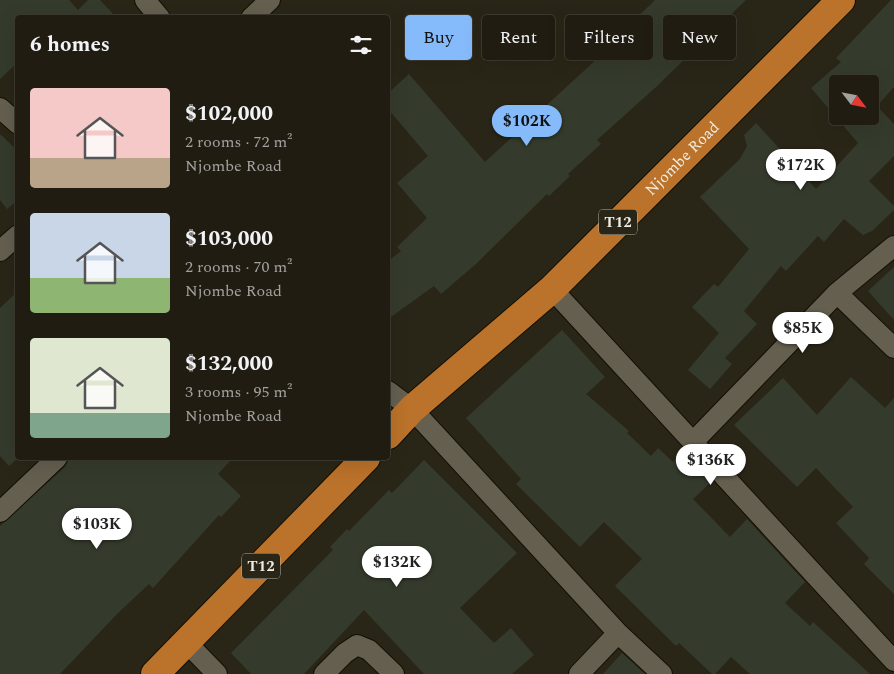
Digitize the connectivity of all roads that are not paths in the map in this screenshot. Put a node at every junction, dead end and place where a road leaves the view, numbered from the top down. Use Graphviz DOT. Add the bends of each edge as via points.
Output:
graph roads {
  1 [pos="145,0"];
  2 [pos="270,0"];
  3 [pos="841,0"];
  4 [pos="158,15"];
  5 [pos="254,15"];
  6 [pos="0,108"];
  7 [pos="15,121"];
  8 [pos="15,238"];
  9 [pos="894,246"];
  10 [pos="0,251"];
  11 [pos="552,289"];
  12 [pos="837,293"];
  13 [pos="894,348"];
  14 [pos="390,393"];
  15 [pos="412,410"];
  16 [pos="390,433"];
  17 [pos="694,441"];
  18 [pos="55,460"];
  19 [pos="364,460"];
  20 [pos="0,512"];
  21 [pos="618,633"];
  22 [pos="186,643"];
  23 [pos="894,661"];
  24 [pos="155,674"];
  25 [pos="217,674"];
  26 [pos="324,674"];
  27 [pos="394,674"];
  28 [pos="580,674"];
  29 [pos="662,674"];
  1 -- 4 [label="street"];
  2 -- 5 [label="street"];
  3 -- 11 [label="highway, Njombe Road / T12"];
  6 -- 7 [label="street"];
  8 -- 10 [label="street"];
  9 -- 12 [label="street"];
  11 -- 15 [label="highway, Njombe Road / T12"];
  11 -- 17 [label="street"];
  12 -- 13 [label="street"];
  12 -- 17 [label="street"];
  14 -- 15 [label="street"];
  15 -- 16 [label="highway, Njombe Road / T12"];
  15 -- 21 [label="street"];
  17 -- 23 [label="street"];
  18 -- 20 [label="street"];
  19 -- 22 [label="highway, T12"];
  21 -- 28 [label="street"];
  21 -- 29 [label="street"];
  22 -- 24 [label="highway, T12"];
  22 -- 25 [label="street"];
  26 -- 27 [label="street" via="357,645 369,650"];
}
